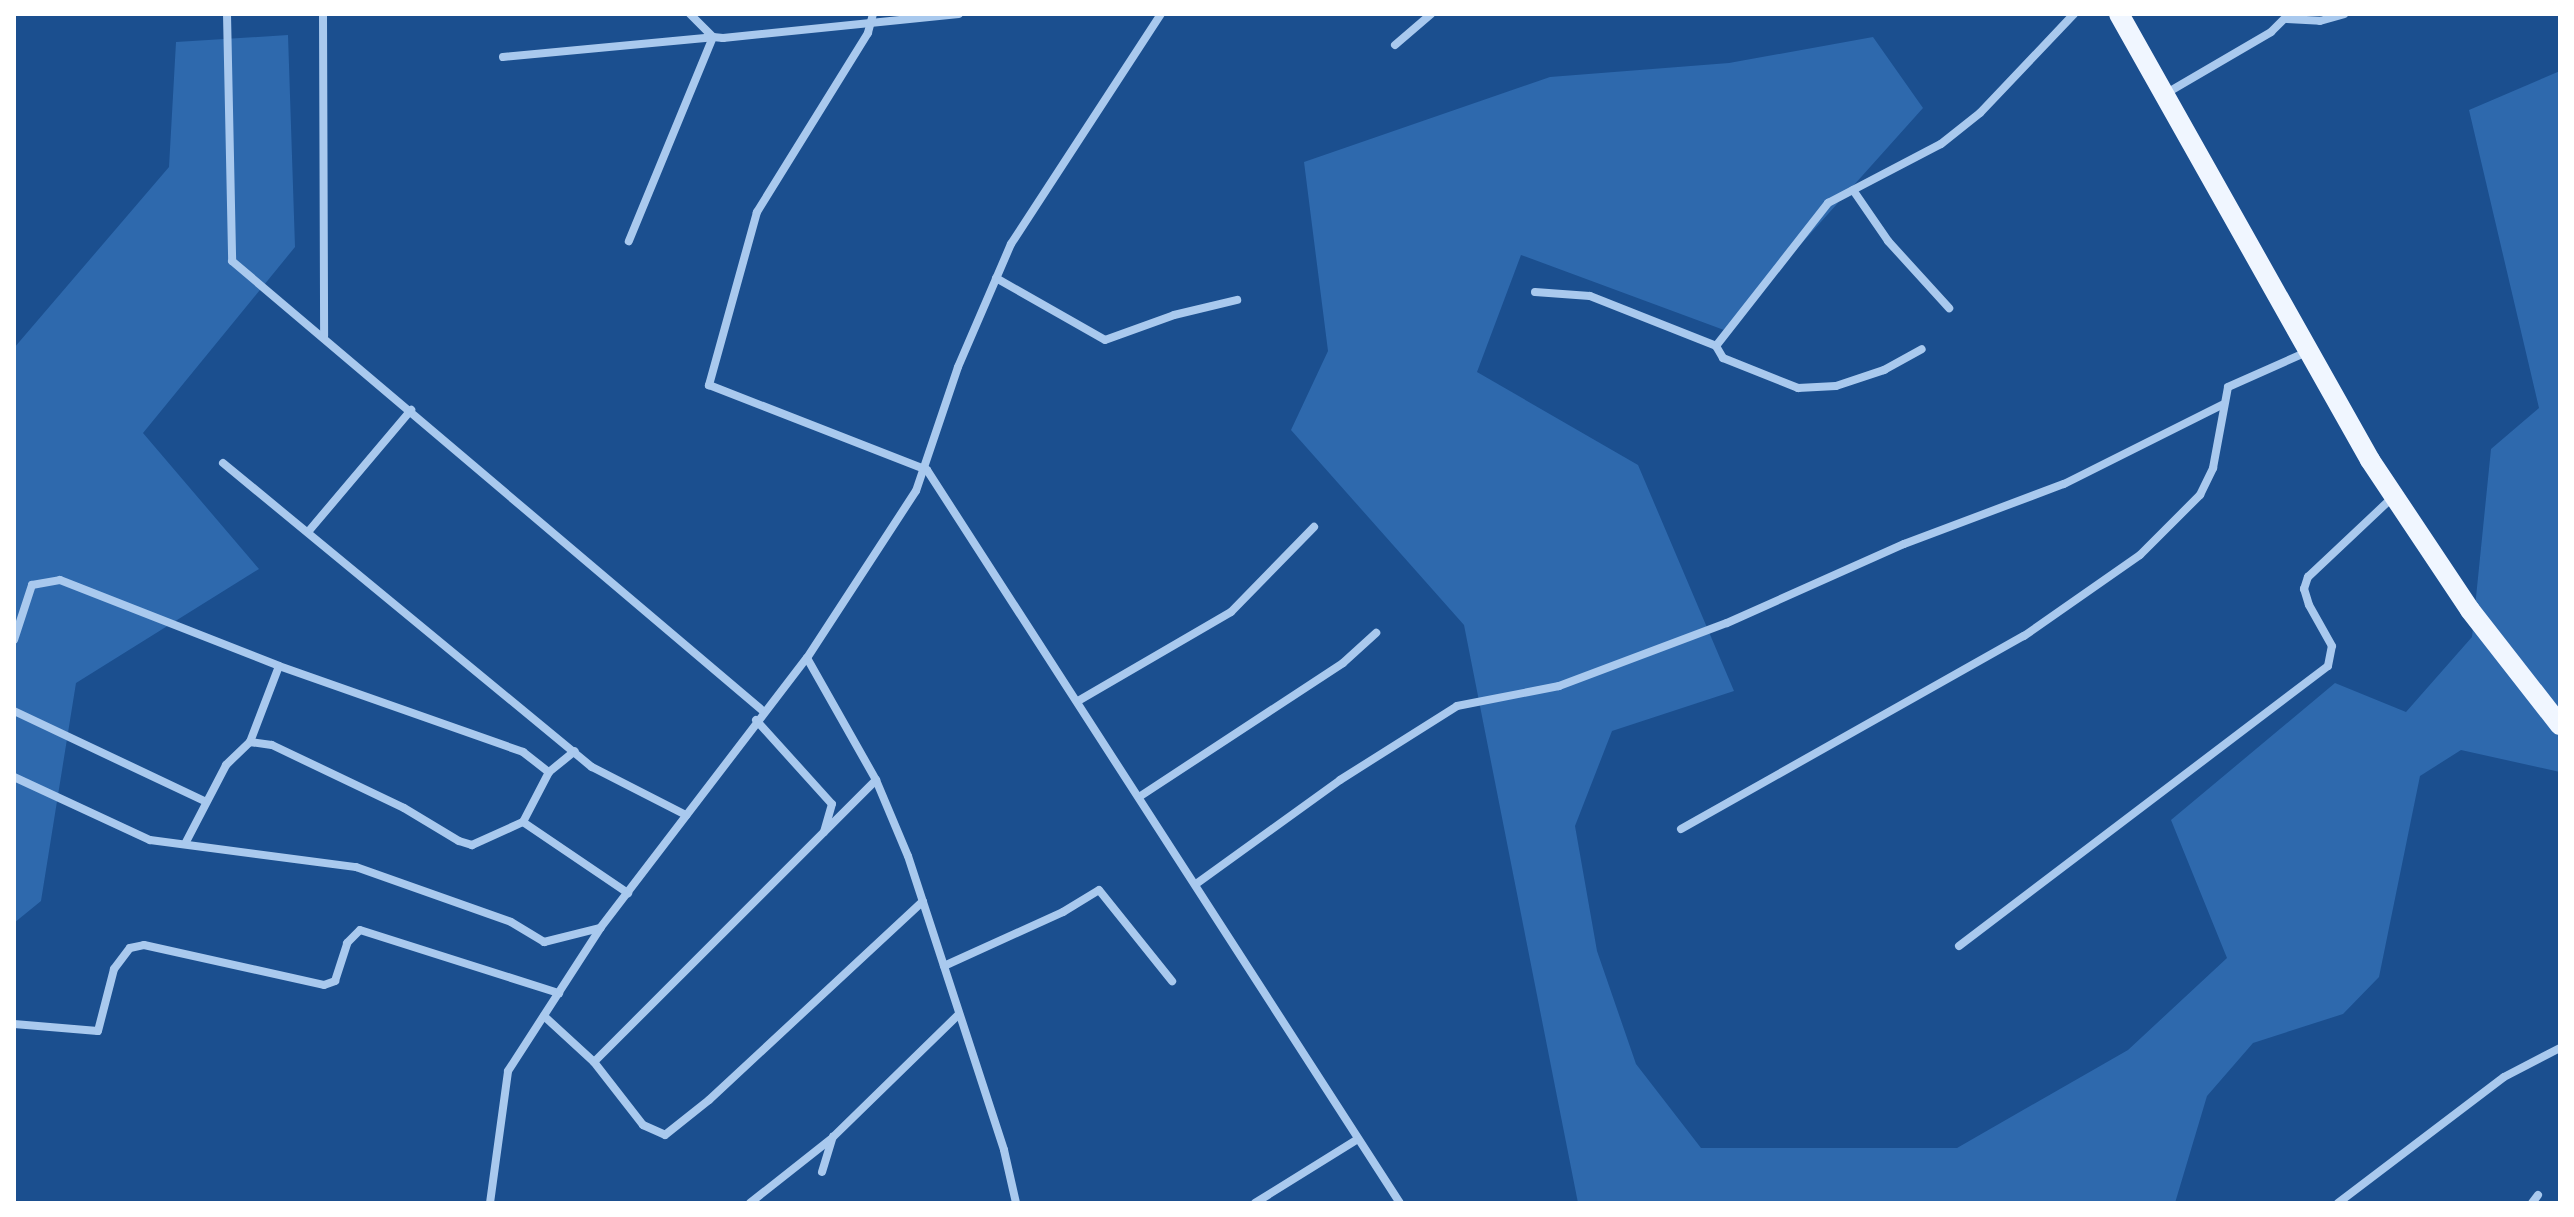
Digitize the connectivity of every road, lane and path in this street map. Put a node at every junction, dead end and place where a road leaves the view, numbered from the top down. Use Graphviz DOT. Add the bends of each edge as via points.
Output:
graph roads {
  1 [pos="227,14"];
  2 [pos="323,14"];
  3 [pos="690,14"];
  4 [pos="959,14"];
  5 [pos="1161,14"];
  6 [pos="1431,14"];
  7 [pos="2074,14"];
  8 [pos="2119,14"];
  9 [pos="2344,14"];
  10 [pos="2288,16"];
  11 [pos="873,18"];
  12 [pos="713,37"];
  13 [pos="1395,45"];
  14 [pos="503,57"];
  15 [pos="2164,94"];
  16 [pos="1853,190"];
  17 [pos="629,241"];
  18 [pos="996,278"];
  19 [pos="1535,292"];
  20 [pos="1237,300"];
  21 [pos="1949,308"];
  22 [pos="324,336"];
  23 [pos="1716,346"];
  24 [pos="1922,349"];
  25 [pos="2310,351"];
  26 [pos="2222,405"];
  27 [pos="411,410"];
  28 [pos="223,463"];
  29 [pos="927,470"];
  30 [pos="2394,497"];
  31 [pos="1314,527"];
  32 [pos="308,532"];
  33 [pos="1376,633"];
  34 [pos="14,640"];
  35 [pos="807,658"];
  36 [pos="279,666"];
  37 [pos="1078,701"];
  38 [pos="14,711"];
  39 [pos="763,711"];
  40 [pos="756,720"];
  41 [pos="2560,725"];
  42 [pos="250,742"];
  43 [pos="575,751"];
  44 [pos="549,772"];
  45 [pos="14,777"];
  46 [pos="876,780"];
  47 [pos="1139,797"];
  48 [pos="204,801"];
  49 [pos="686,815"];
  50 [pos="523,822"];
  51 [pos="1681,829"];
  52 [pos="824,832"];
  53 [pos="186,842"];
  54 [pos="1196,884"];
  55 [pos="628,893"];
  56 [pos="923,901"];
  57 [pos="601,927"];
  58 [pos="1959,946"];
  59 [pos="944,966"];
  60 [pos="1172,981"];
  61 [pos="559,993"];
  62 [pos="959,1014"];
  63 [pos="544,1016"];
  64 [pos="14,1024"];
  65 [pos="2560,1048"];
  66 [pos="594,1062"];
  67 [pos="833,1137"];
  68 [pos="1358,1139"];
  69 [pos="822,1172"];
  70 [pos="2538,1195"];
  71 [pos="490,1203"];
  72 [pos="750,1203"];
  73 [pos="1016,1203"];
  74 [pos="1255,1203"];
  75 [pos="1400,1203"];
  76 [pos="2338,1203"];
  77 [pos="2532,1203"];
  1 -- 22 [label="street" via="232,261"];
  2 -- 22 [label="street"];
  3 -- 12 [label="street"];
  4 -- 11 [label="street"];
  5 -- 18 [label="street" via="1011,244"];
  6 -- 13 [label="street"];
  7 -- 16 [label="street" via="1980,113 1941,144"];
  8 -- 15 [label="main road"];
  9 -- 10 [label="street" via="2320,21"];
  10 -- 15 [label="street"];
  11 -- 12 [label="street"];
  11 -- 29 [label="street" via="757,212 709,385"];
  12 -- 14 [label="street"];
  12 -- 17 [label="street"];
  15 -- 25 [label="main road"];
  16 -- 21 [label="street" via="1888,241"];
  16 -- 23 [label="street" via="1828,203"];
  18 -- 20 [label="street" via="1105,340"];
  18 -- 29 [label="street" via="958,367"];
  19 -- 23 [label="street" via="1590,296"];
  22 -- 27 [label="street"];
  23 -- 24 [label="street" via="1723,358 1798,388 1836,386 1884,370"];
  25 -- 26 [label="street" via="2236,379"];
  25 -- 30 [label="main road"];
  26 -- 51 [label="street" via="2213,468 2200,495 2140,555 2024,636"];
  26 -- 54 [label="street" via="2064,484 1904,544 1727,623 1559,686 1457,706 1340,780"];
  27 -- 32 [label="street"];
  27 -- 39 [label="street"];
  28 -- 32 [label="street"];
  29 -- 35 [label="street"];
  29 -- 37 [label="street"];
  30 -- 41 [label="main road" via="2470,610"];
  30 -- 58 [label="street" via="2308,577 2304,589 2309,605 2332,646 2328,666"];
  31 -- 37 [label="street" via="1231,612"];
  32 -- 43 [label="street"];
  33 -- 47 [label="street" via="1343,663"];
  34 -- 36 [label="street" via="32,585 60,580"];
  35 -- 39 [label="street"];
  35 -- 46 [label="street"];
  36 -- 42 [label="street"];
  36 -- 44 [label="street" via="523,752"];
  37 -- 47 [label="street"];
  38 -- 48 [label="street"];
  39 -- 40 [label="street"];
  40 -- 49 [label="street"];
  40 -- 52 [label="street" via="832,804"];
  42 -- 48 [label="street" via="235,752"];
  42 -- 50 [label="street" via="272,745 472,845"];
  43 -- 44 [label="street"];
  43 -- 49 [label="street" via="592,767"];
  44 -- 50 [label="street"];
  45 -- 53 [label="street" via="134,834"];
  46 -- 52 [label="street"];
  46 -- 56 [label="street"];
  47 -- 54 [label="street"];
  48 -- 53 [label="street"];
  49 -- 55 [label="street"];
  50 -- 55 [label="street"];
  52 -- 66 [label="street"];
  53 -- 57 [label="street" via="356,867 511,922 544,942"];
  54 -- 68 [label="street"];
  55 -- 57 [label="street"];
  56 -- 59 [label="street"];
  56 -- 66 [label="street" via="665,1135 643,1125"];
  57 -- 61 [label="street"];
  59 -- 60 [label="street" via="1099,890"];
  59 -- 62 [label="street"];
  61 -- 63 [label="street"];
  61 -- 64 [label="street" via="360,930 347,943 335,981 324,985 144,945 130,948 114,969 98,1031"];
  62 -- 67 [label="street"];
  62 -- 73 [label="street" via="1016,1187"];
  63 -- 66 [label="street"];
  63 -- 71 [label="street" via="508,1071"];
  65 -- 76 [label="street" via="2504,1077"];
  67 -- 69 [label="street"];
  67 -- 72 [label="street"];
  68 -- 74 [label="street"];
  68 -- 75 [label="street"];
  70 -- 77 [label="street"];
}
